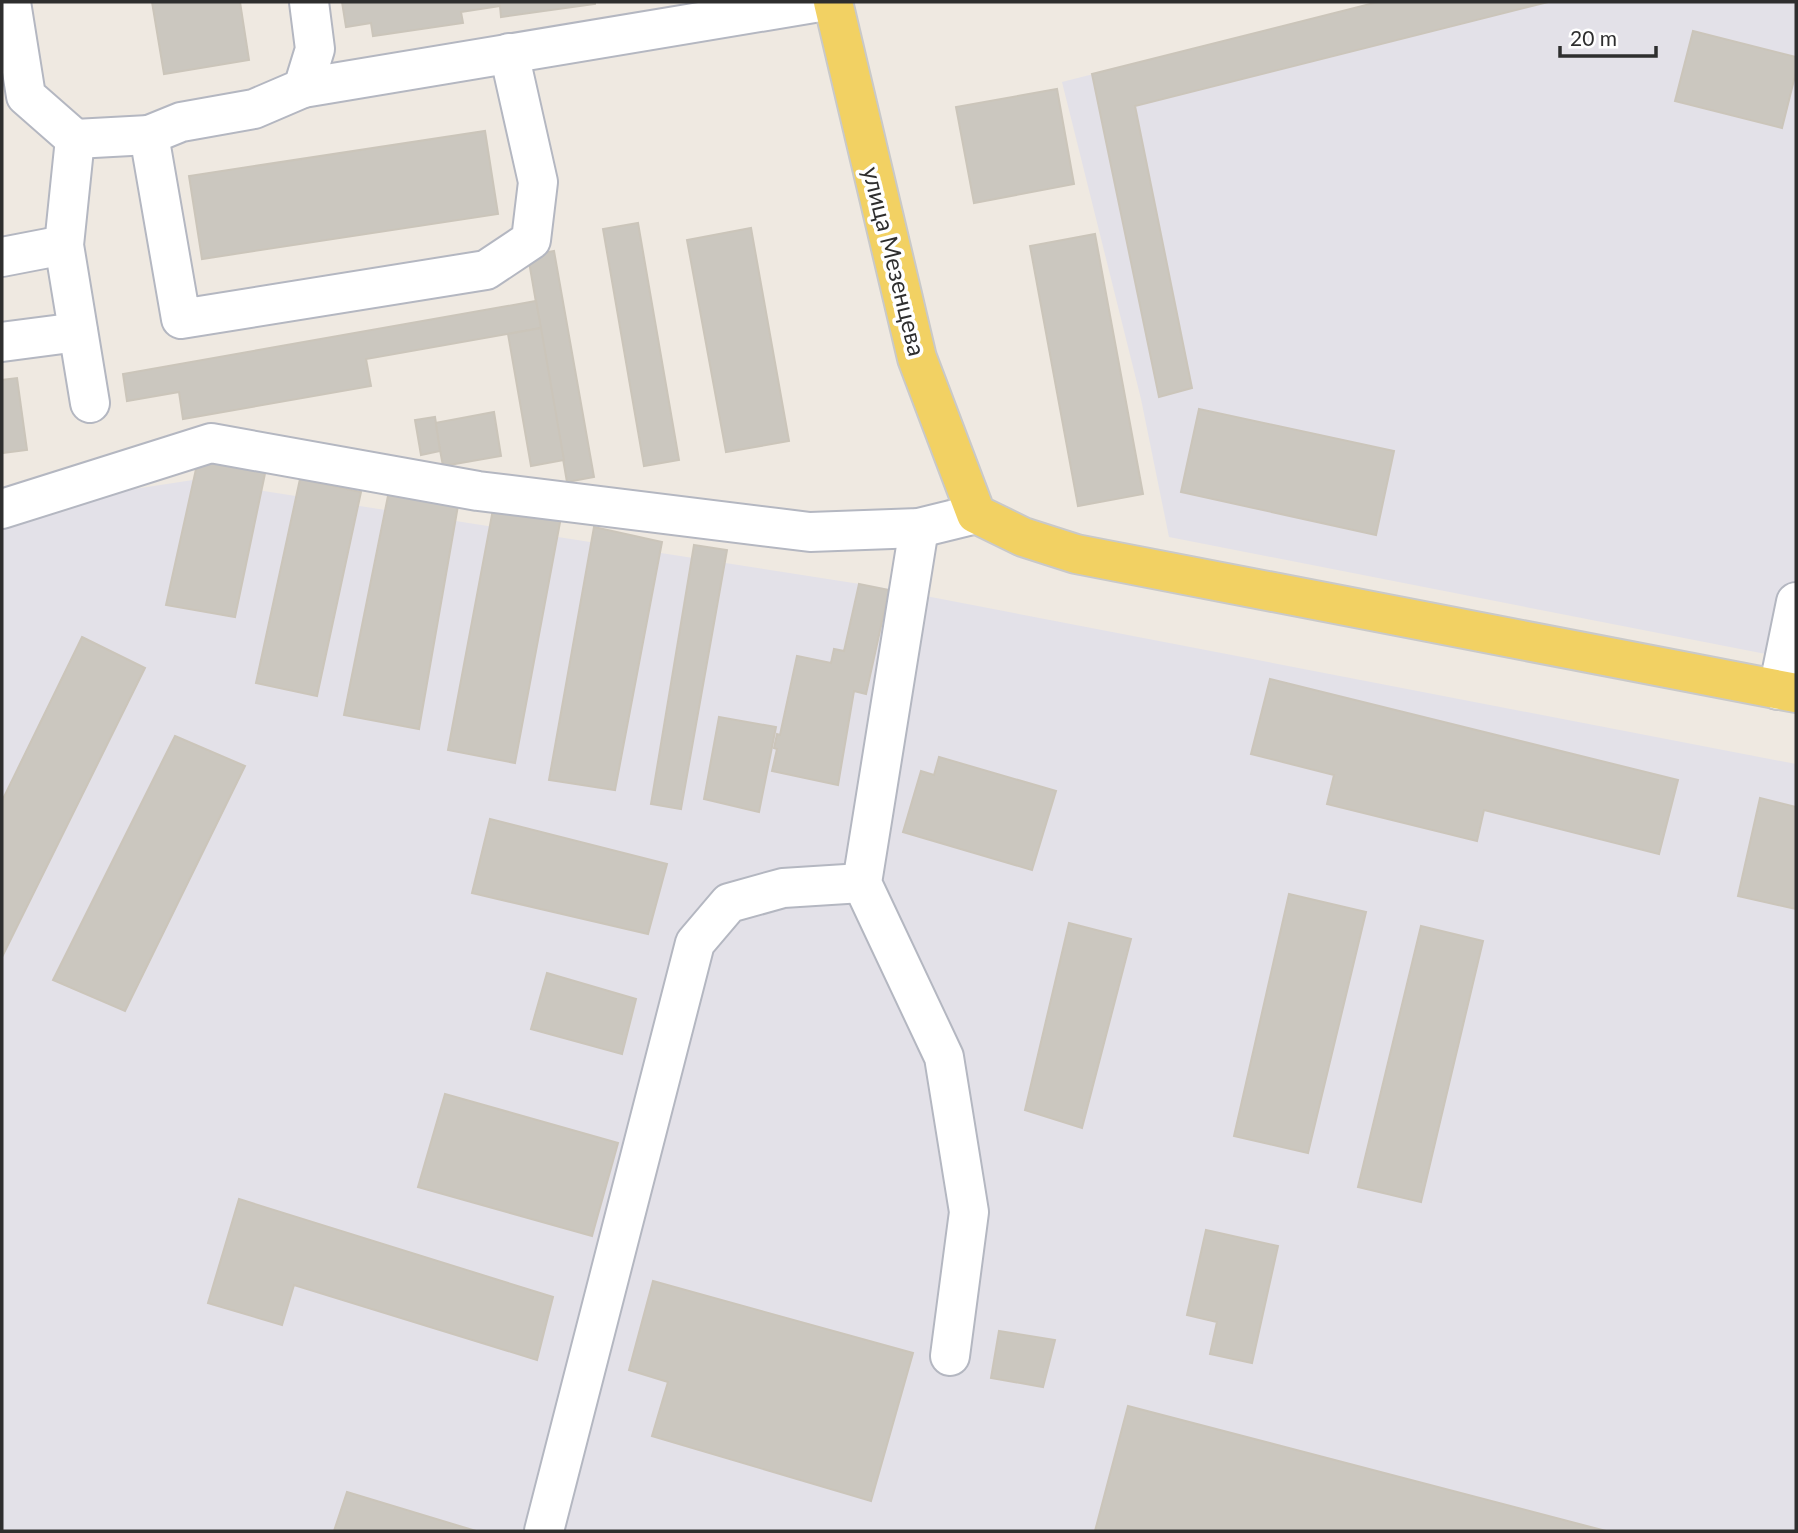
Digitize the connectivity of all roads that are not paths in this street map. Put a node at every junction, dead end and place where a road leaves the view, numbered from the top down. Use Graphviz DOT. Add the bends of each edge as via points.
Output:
graph roads {
  1 [pos="11,2"];
  2 [pos="309,2"];
  3 [pos="820,2"];
  4 [pos="833,2"];
  5 [pos="509,53"];
  6 [pos="303,88"];
  7 [pos="14,99"];
  8 [pos="149,135"];
  9 [pos="75,139"];
  10 [pos="64,246"];
  11 [pos="2,257"];
  12 [pos="78,332"];
  13 [pos="2,342"];
  14 [pos="90,403"];
  15 [pos="2,509"];
  16 [pos="976,514"];
  17 [pos="919,528"];
  18 [pos="1796,602"];
  19 [pos="1787,691"];
  20 [pos="862,883"];
  21 [pos="950,1356"];
  22 [pos="544,1531"];
  1 -- 7 [label="lane"];
  2 -- 6 [label="lane" via="315,49"];
  3 -- 5 [label="lane"];
  4 -- 16 [label="main road, улица Мезенцева" via="917,358"];
  5 -- 6 [label="lane"];
  5 -- 8 [label="lane" via="538,182 531,240 486,270 181,319"];
  6 -- 8 [label="lane" via="254,109 181,122"];
  7 -- 9 [label="lane"];
  8 -- 9 [label="lane"];
  9 -- 10 [label="lane"];
  10 -- 11 [label="lane"];
  10 -- 12 [label="lane"];
  12 -- 13 [label="lane"];
  12 -- 14 [label="lane"];
  15 -- 17 [label="lane" via="211,443 478,491 810,532"];
  16 -- 17 [label="lane"];
  16 -- 19 [label="main road" via="1023,537 1076,554"];
  17 -- 20 [label="lane"];
  18 -- 19 [label="lane"];
  20 -- 21 [label="lane" via="944,1057 969,1212"];
  20 -- 22 [label="lane" via="783,888 729,903 695,943"];
}
